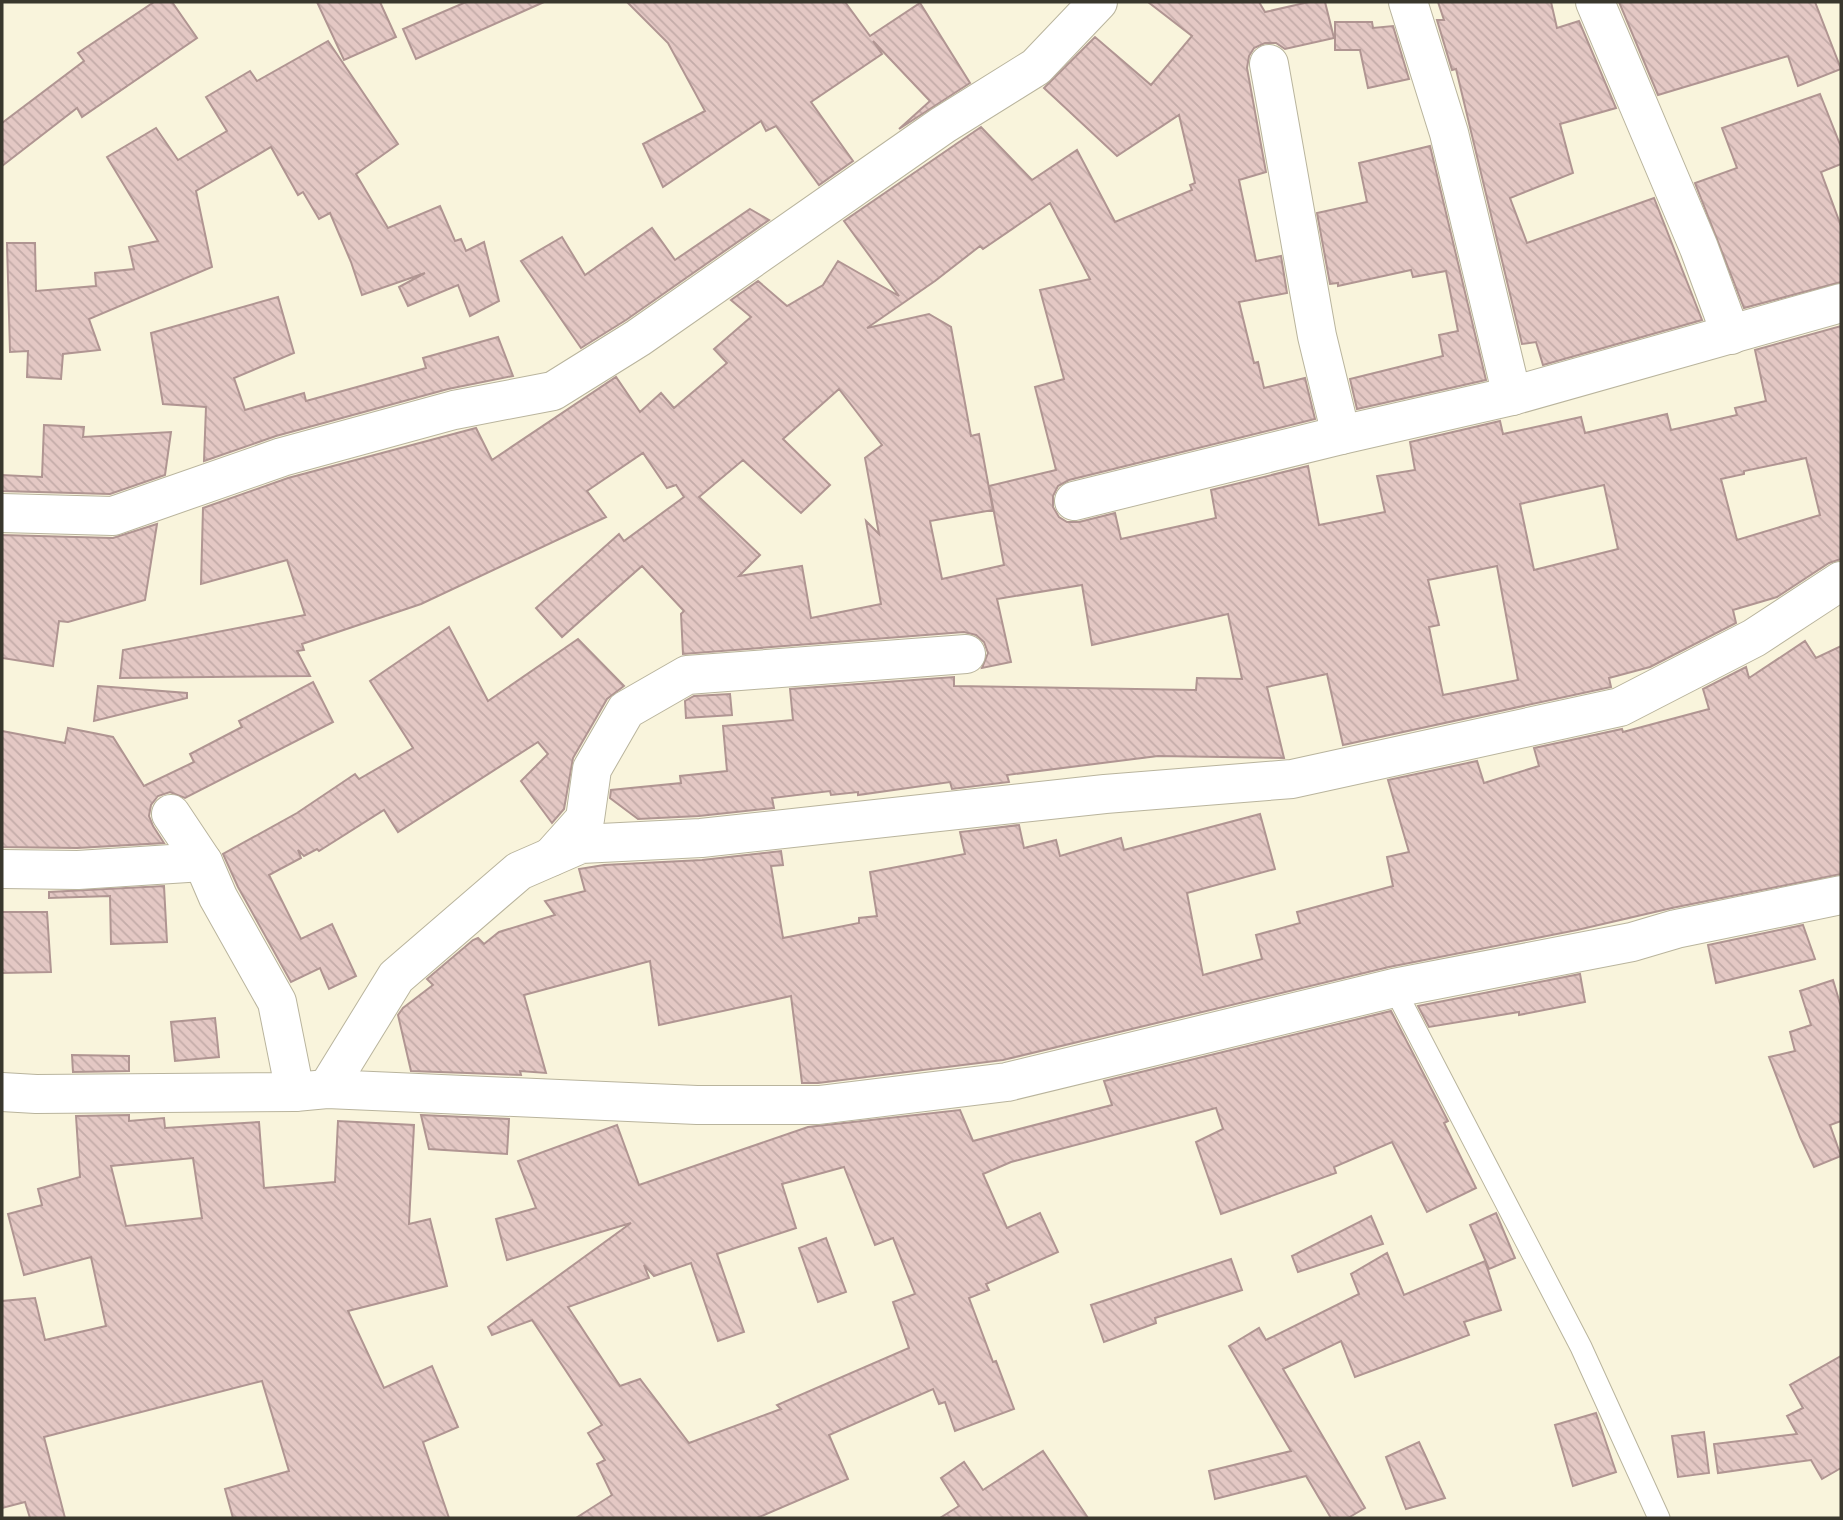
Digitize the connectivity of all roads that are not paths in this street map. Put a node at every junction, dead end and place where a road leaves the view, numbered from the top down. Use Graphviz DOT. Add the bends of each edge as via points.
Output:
graph roads {
  1 [pos="1098,2"];
  2 [pos="1408,2"];
  3 [pos="1595,2"];
  4 [pos="1269,64"];
  5 [pos="1841,303"];
  6 [pos="1731,335"];
  7 [pos="1512,396"];
  8 [pos="1341,435"];
  9 [pos="1073,500"];
  10 [pos="2,513"];
  11 [pos="1841,581"];
  12 [pos="966,654"];
  13 [pos="171,814"];
  14 [pos="551,857"];
  15 [pos="203,862"];
  16 [pos="2,869"];
  17 [pos="1841,895"];
  18 [pos="1394,988"];
  19 [pos="311,1091"];
  20 [pos="2,1092"];
  21 [pos="1659,1518"];
  1 -- 10 [label="street" via="1037,67 943,125 638,338 553,391 454,411 282,457 113,516"];
  2 -- 7 [label="street" via="1449,133"];
  3 -- 6 [label="street"];
  4 -- 8 [label="street" via="1317,336"];
  5 -- 6 [label="street"];
  6 -- 7 [label="street"];
  7 -- 8 [label="street"];
  8 -- 9 [label="street"];
  11 -- 14 [label="street" via="1754,638 1619,707 1292,779 1105,794 701,838 581,844"];
  12 -- 14 [label="street" via="687,675 626,710 592,769 586,819"];
  13 -- 15 [label="street"];
  14 -- 19 [label="street" via="519,871 396,977"];
  15 -- 16 [label="street" via="78,870"];
  15 -- 19 [label="street" via="277,1002"];
  17 -- 18 [label="street"];
  18 -- 19 [label="street" via="1007,1082 820,1105"];
  18 -- 21 [label="lane" via="1581,1347"];
  19 -- 20 [label="street"];
}
